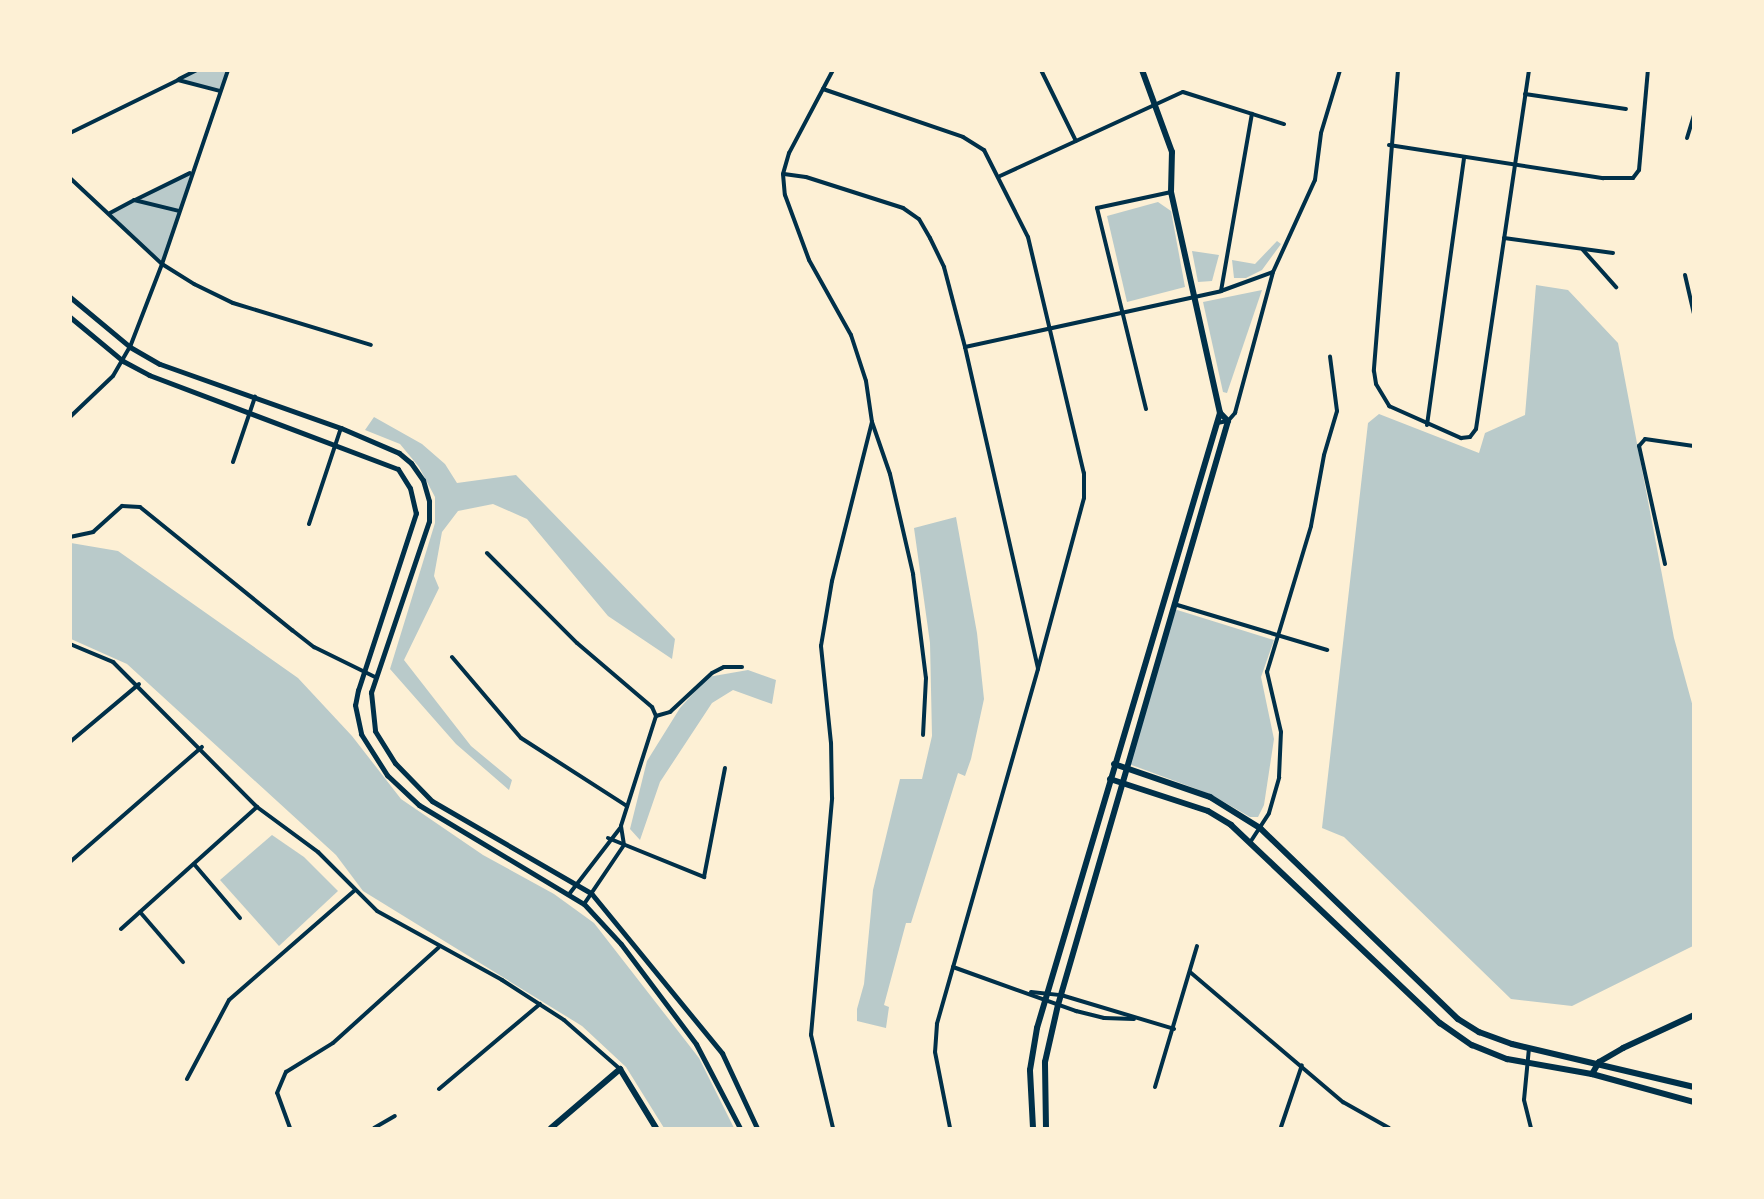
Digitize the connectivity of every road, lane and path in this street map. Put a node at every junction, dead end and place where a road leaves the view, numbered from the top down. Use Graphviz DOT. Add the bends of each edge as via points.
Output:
graph roads {
  1 [pos="197,70"];
  2 [pos="228,70"];
  3 [pos="832,70"];
  4 [pos="1041,70"];
  5 [pos="1142,70"];
  6 [pos="1340,70"];
  7 [pos="1398,70"];
  8 [pos="1529,70"];
  9 [pos="1648,70"];
  10 [pos="178,80"];
  11 [pos="823,89"];
  12 [pos="220,91"];
  13 [pos="1525,94"];
  14 [pos="1156,102"];
  15 [pos="1626,110"];
  16 [pos="1252,114"];
  17 [pos="1694,115"];
  18 [pos="1284,124"];
  19 [pos="70,133"];
  20 [pos="1688,138"];
  21 [pos="1076,141"];
  22 [pos="1389,146"];
  23 [pos="1464,158"];
  24 [pos="1516,166"];
  25 [pos="191,173"];
  26 [pos="783,174"];
  27 [pos="1000,176"];
  28 [pos="70,178"];
  29 [pos="1171,192"];
  30 [pos="134,200"];
  31 [pos="179,211"];
  32 [pos="110,213"];
  33 [pos="1504,238"];
  34 [pos="1582,250"];
  35 [pos="1613,253"];
  36 [pos="162,264"];
  37 [pos="1274,272"];
  38 [pos="1685,275"];
  39 [pos="1616,287"];
  40 [pos="1221,291"];
  41 [pos="70,297"];
  42 [pos="1194,297"];
  43 [pos="1120,312"];
  44 [pos="1694,313"];
  45 [pos="70,317"];
  46 [pos="1052,327"];
  47 [pos="371,345"];
  48 [pos="130,347"];
  49 [pos="965,347"];
  50 [pos="1330,356"];
  51 [pos="123,361"];
  52 [pos="255,397"];
  53 [pos="1146,409"];
  54 [pos="1220,413"];
  55 [pos="249,414"];
  56 [pos="70,417"];
  57 [pos="1227,421"];
  58 [pos="872,422"];
  59 [pos="1217,423"];
  60 [pos="1427,425"];
  61 [pos="341,428"];
  62 [pos="334,444"];
  63 [pos="1694,446"];
  64 [pos="233,462"];
  65 [pos="309,524"];
  66 [pos="70,537"];
  67 [pos="487,553"];
  68 [pos="1665,564"];
  69 [pos="1173,604"];
  70 [pos="1280,636"];
  71 [pos="70,644"];
  72 [pos="1327,650"];
  73 [pos="452,657"];
  74 [pos="742,667"];
  75 [pos="1038,669"];
  76 [pos="363,671"];
  77 [pos="375,677"];
  78 [pos="139,684"];
  79 [pos="656,716"];
  80 [pos="923,735"];
  81 [pos="70,742"];
  82 [pos="202,747"];
  83 [pos="1114,764"];
  84 [pos="725,768"];
  85 [pos="1127,768"];
  86 [pos="1110,779"];
  87 [pos="1122,783"];
  88 [pos="627,806"];
  89 [pos="258,807"];
  90 [pos="621,826"];
  91 [pos="1260,828"];
  92 [pos="608,838"];
  93 [pos="1251,841"];
  94 [pos="624,845"];
  95 [pos="70,862"];
  96 [pos="194,864"];
  97 [pos="578,882"];
  98 [pos="355,890"];
  99 [pos="570,893"];
  100 [pos="591,893"];
  101 [pos="584,904"];
  102 [pos="140,912"];
  103 [pos="240,918"];
  104 [pos="121,929"];
  105 [pos="1197,945"];
  106 [pos="438,948"];
  107 [pos="183,963"];
  108 [pos="952,968"];
  109 [pos="1190,972"];
  110 [pos="1048,991"];
  111 [pos="1030,992"];
  112 [pos="1061,994"];
  113 [pos="1045,1000"];
  114 [pos="540,1004"];
  115 [pos="1058,1005"];
  116 [pos="1105,1007"];
  117 [pos="1694,1015"];
  118 [pos="1101,1017"];
  119 [pos="1134,1019"];
  120 [pos="1174,1029"];
  121 [pos="1529,1048"];
  122 [pos="1599,1062"];
  123 [pos="1526,1063"];
  124 [pos="1302,1065"];
  125 [pos="620,1069"];
  126 [pos="1592,1074"];
  127 [pos="187,1079"];
  128 [pos="1155,1087"];
  129 [pos="1694,1087"];
  130 [pos="439,1089"];
  131 [pos="1694,1102"];
  132 [pos="395,1116"];
  133 [pos="1281,1127"];
  134 [pos="290,1128"];
  135 [pos="374,1128"];
  136 [pos="551,1128"];
  137 [pos="656,1128"];
  138 [pos="740,1128"];
  139 [pos="757,1128"];
  140 [pos="833,1128"];
  141 [pos="950,1128"];
  142 [pos="1033,1128"];
  143 [pos="1046,1128"];
  144 [pos="1389,1128"];
  145 [pos="1531,1128"];
  1 -- 10 [label="street"];
  2 -- 12 [label="street"];
  3 -- 11 [label="street"];
  4 -- 21 [label="street"];
  5 -- 14 [label="main road"];
  6 -- 37 [label="street" via="1321,133 1315,180"];
  7 -- 22 [label="street"];
  8 -- 13 [label="street"];
  9 -- 24 [label="street" via="1639,170 1634,178 1603,178"];
  10 -- 12 [label="street"];
  10 -- 19 [label="street"];
  11 -- 26 [label="street" via="795,139"];
  11 -- 27 [label="street" via="968,140 984,150"];
  12 -- 25 [label="street"];
  13 -- 15 [label="street"];
  13 -- 24 [label="street"];
  14 -- 16 [label="street" via="1183,92"];
  14 -- 21 [label="street"];
  14 -- 29 [label="main road" via="1172,152"];
  16 -- 18 [label="street"];
  16 -- 40 [label="street"];
  17 -- 20 [label="street"];
  21 -- 27 [label="street"];
  22 -- 23 [label="street"];
  22 -- 60 [label="street" via="1374,371 1376,384 1389,406"];
  23 -- 24 [label="street"];
  23 -- 60 [label="street"];
  24 -- 33 [label="street"];
  25 -- 30 [label="street"];
  25 -- 31 [label="street"];
  26 -- 49 [label="street" via="806,177 903,208 919,219 944,267"];
  26 -- 58 [label="street" via="785,195 808,260 859,356"];
  27 -- 46 [label="street" via="1028,237"];
  28 -- 32 [label="street"];
  29 -- 42 [label="main road"];
  29 -- 43 [label="street" via="1097,208"];
  30 -- 31 [label="street"];
  30 -- 32 [label="street"];
  31 -- 36 [label="street"];
  32 -- 36 [label="street"];
  33 -- 34 [label="street"];
  33 -- 60 [label="street" via="1476,429 1470,437 1461,438"];
  34 -- 35 [label="street"];
  34 -- 39 [label="street"];
  36 -- 47 [label="street" via="233,303"];
  36 -- 48 [label="street"];
  37 -- 40 [label="street"];
  37 -- 57 [label="street" via="1235,413"];
  38 -- 44 [label="street"];
  40 -- 42 [label="street"];
  41 -- 48 [label="street"];
  42 -- 43 [label="street"];
  42 -- 54 [label="main road"];
  43 -- 46 [label="street"];
  43 -- 53 [label="street"];
  45 -- 51 [label="street"];
  46 -- 49 [label="street"];
  46 -- 75 [label="street" via="1085,486"];
  48 -- 51 [label="street"];
  48 -- 52 [label="street" via="186,375"];
  49 -- 75 [label="street"];
  50 -- 70 [label="street" via="1337,411 1311,526"];
  51 -- 55 [label="street" via="172,386"];
  51 -- 56 [label="street" via="114,376"];
  52 -- 55 [label="street"];
  52 -- 61 [label="street"];
  54 -- 57 [label="main road"];
  54 -- 59 [label="main road"];
  55 -- 62 [label="street"];
  55 -- 64 [label="street"];
  57 -- 59 [label="street"];
  57 -- 69 [label="main road"];
  58 -- 80 [label="street" via="890,474 913,574 926,678"];
  58 -- 140 [label="street" via="832,581 821,646 832,798 812,1035"];
  59 -- 83 [label="main road"];
  61 -- 62 [label="street"];
  61 -- 77 [label="street" via="399,453 423,480 429,501 429,521 409,588"];
  62 -- 65 [label="street"];
  62 -- 76 [label="street" via="398,469 410,488 416,513"];
  63 -- 68 [label="street" via="1641,442"];
  66 -- 76 [label="street" via="93,532 122,506 140,507 292,630"];
  67 -- 79 [label="street" via="577,643 652,707"];
  69 -- 70 [label="street"];
  69 -- 85 [label="main road"];
  70 -- 72 [label="street"];
  70 -- 91 [label="street" via="1267,672 1281,732 1281,759 1273,802"];
  71 -- 78 [label="street" via="113,662"];
  73 -- 88 [label="street" via="520,738"];
  74 -- 79 [label="street" via="724,667 712,673 670,711"];
  75 -- 108 [label="street"];
  76 -- 77 [label="street"];
  76 -- 99 [label="street" via="355,705 361,734 387,775 419,805"];
  77 -- 97 [label="street" via="369,703 375,731 394,763 432,801"];
  78 -- 81 [label="street"];
  78 -- 82 [label="street"];
  79 -- 88 [label="street"];
  82 -- 89 [label="street"];
  82 -- 95 [label="street"];
  83 -- 85 [label="main road"];
  83 -- 86 [label="main road"];
  84 -- 94 [label="street" via="704,877"];
  85 -- 87 [label="main road"];
  85 -- 91 [label="main road" via="1210,797"];
  86 -- 87 [label="main road"];
  86 -- 110 [label="main road"];
  87 -- 93 [label="main road" via="1208,811"];
  87 -- 112 [label="main road"];
  88 -- 90 [label="street"];
  89 -- 96 [label="street"];
  89 -- 98 [label="street" via="318,852"];
  90 -- 92 [label="street"];
  90 -- 94 [label="street"];
  91 -- 93 [label="street"];
  91 -- 121 [label="main road" via="1458,1019 1479,1032"];
  92 -- 94 [label="street"];
  92 -- 97 [label="street"];
  93 -- 123 [label="main road" via="1440,1023 1472,1045"];
  94 -- 100 [label="street"];
  96 -- 102 [label="street"];
  96 -- 103 [label="street"];
  97 -- 99 [label="street"];
  97 -- 100 [label="street"];
  98 -- 106 [label="street" via="377,911"];
  98 -- 127 [label="street" via="229,1000"];
  99 -- 101 [label="street"];
  100 -- 101 [label="street"];
  100 -- 139 [label="street" via="722,1053"];
  101 -- 138 [label="street" via="621,944 696,1044"];
  102 -- 104 [label="street"];
  102 -- 107 [label="street"];
  105 -- 109 [label="street"];
  106 -- 114 [label="street"];
  106 -- 134 [label="street" via="333,1043 286,1072 277,1093"];
  108 -- 111 [label="street"];
  108 -- 141 [label="street" via="934,1037"];
  109 -- 120 [label="street"];
  109 -- 124 [label="street"];
  110 -- 111 [label="street"];
  110 -- 112 [label="street"];
  110 -- 113 [label="main road"];
  111 -- 113 [label="street"];
  112 -- 115 [label="main road"];
  112 -- 116 [label="street"];
  113 -- 115 [label="street"];
  113 -- 142 [label="main road" via="1031,1056"];
  114 -- 125 [label="street"];
  114 -- 130 [label="street"];
  115 -- 118 [label="street"];
  115 -- 143 [label="main road" via="1045,1062"];
  116 -- 118 [label="street"];
  116 -- 119 [label="street"];
  117 -- 122 [label="main road"];
  118 -- 119 [label="street"];
  119 -- 120 [label="street"];
  120 -- 128 [label="street"];
  121 -- 122 [label="main road"];
  121 -- 123 [label="street"];
  122 -- 126 [label="main road"];
  122 -- 129 [label="main road"];
  123 -- 126 [label="main road"];
  123 -- 145 [label="street" via="1524,1100"];
  124 -- 133 [label="street"];
  124 -- 144 [label="street" via="1343,1102"];
  125 -- 136 [label="main road"];
  125 -- 137 [label="main road"];
  126 -- 131 [label="main road"];
  132 -- 135 [label="street"];
}
